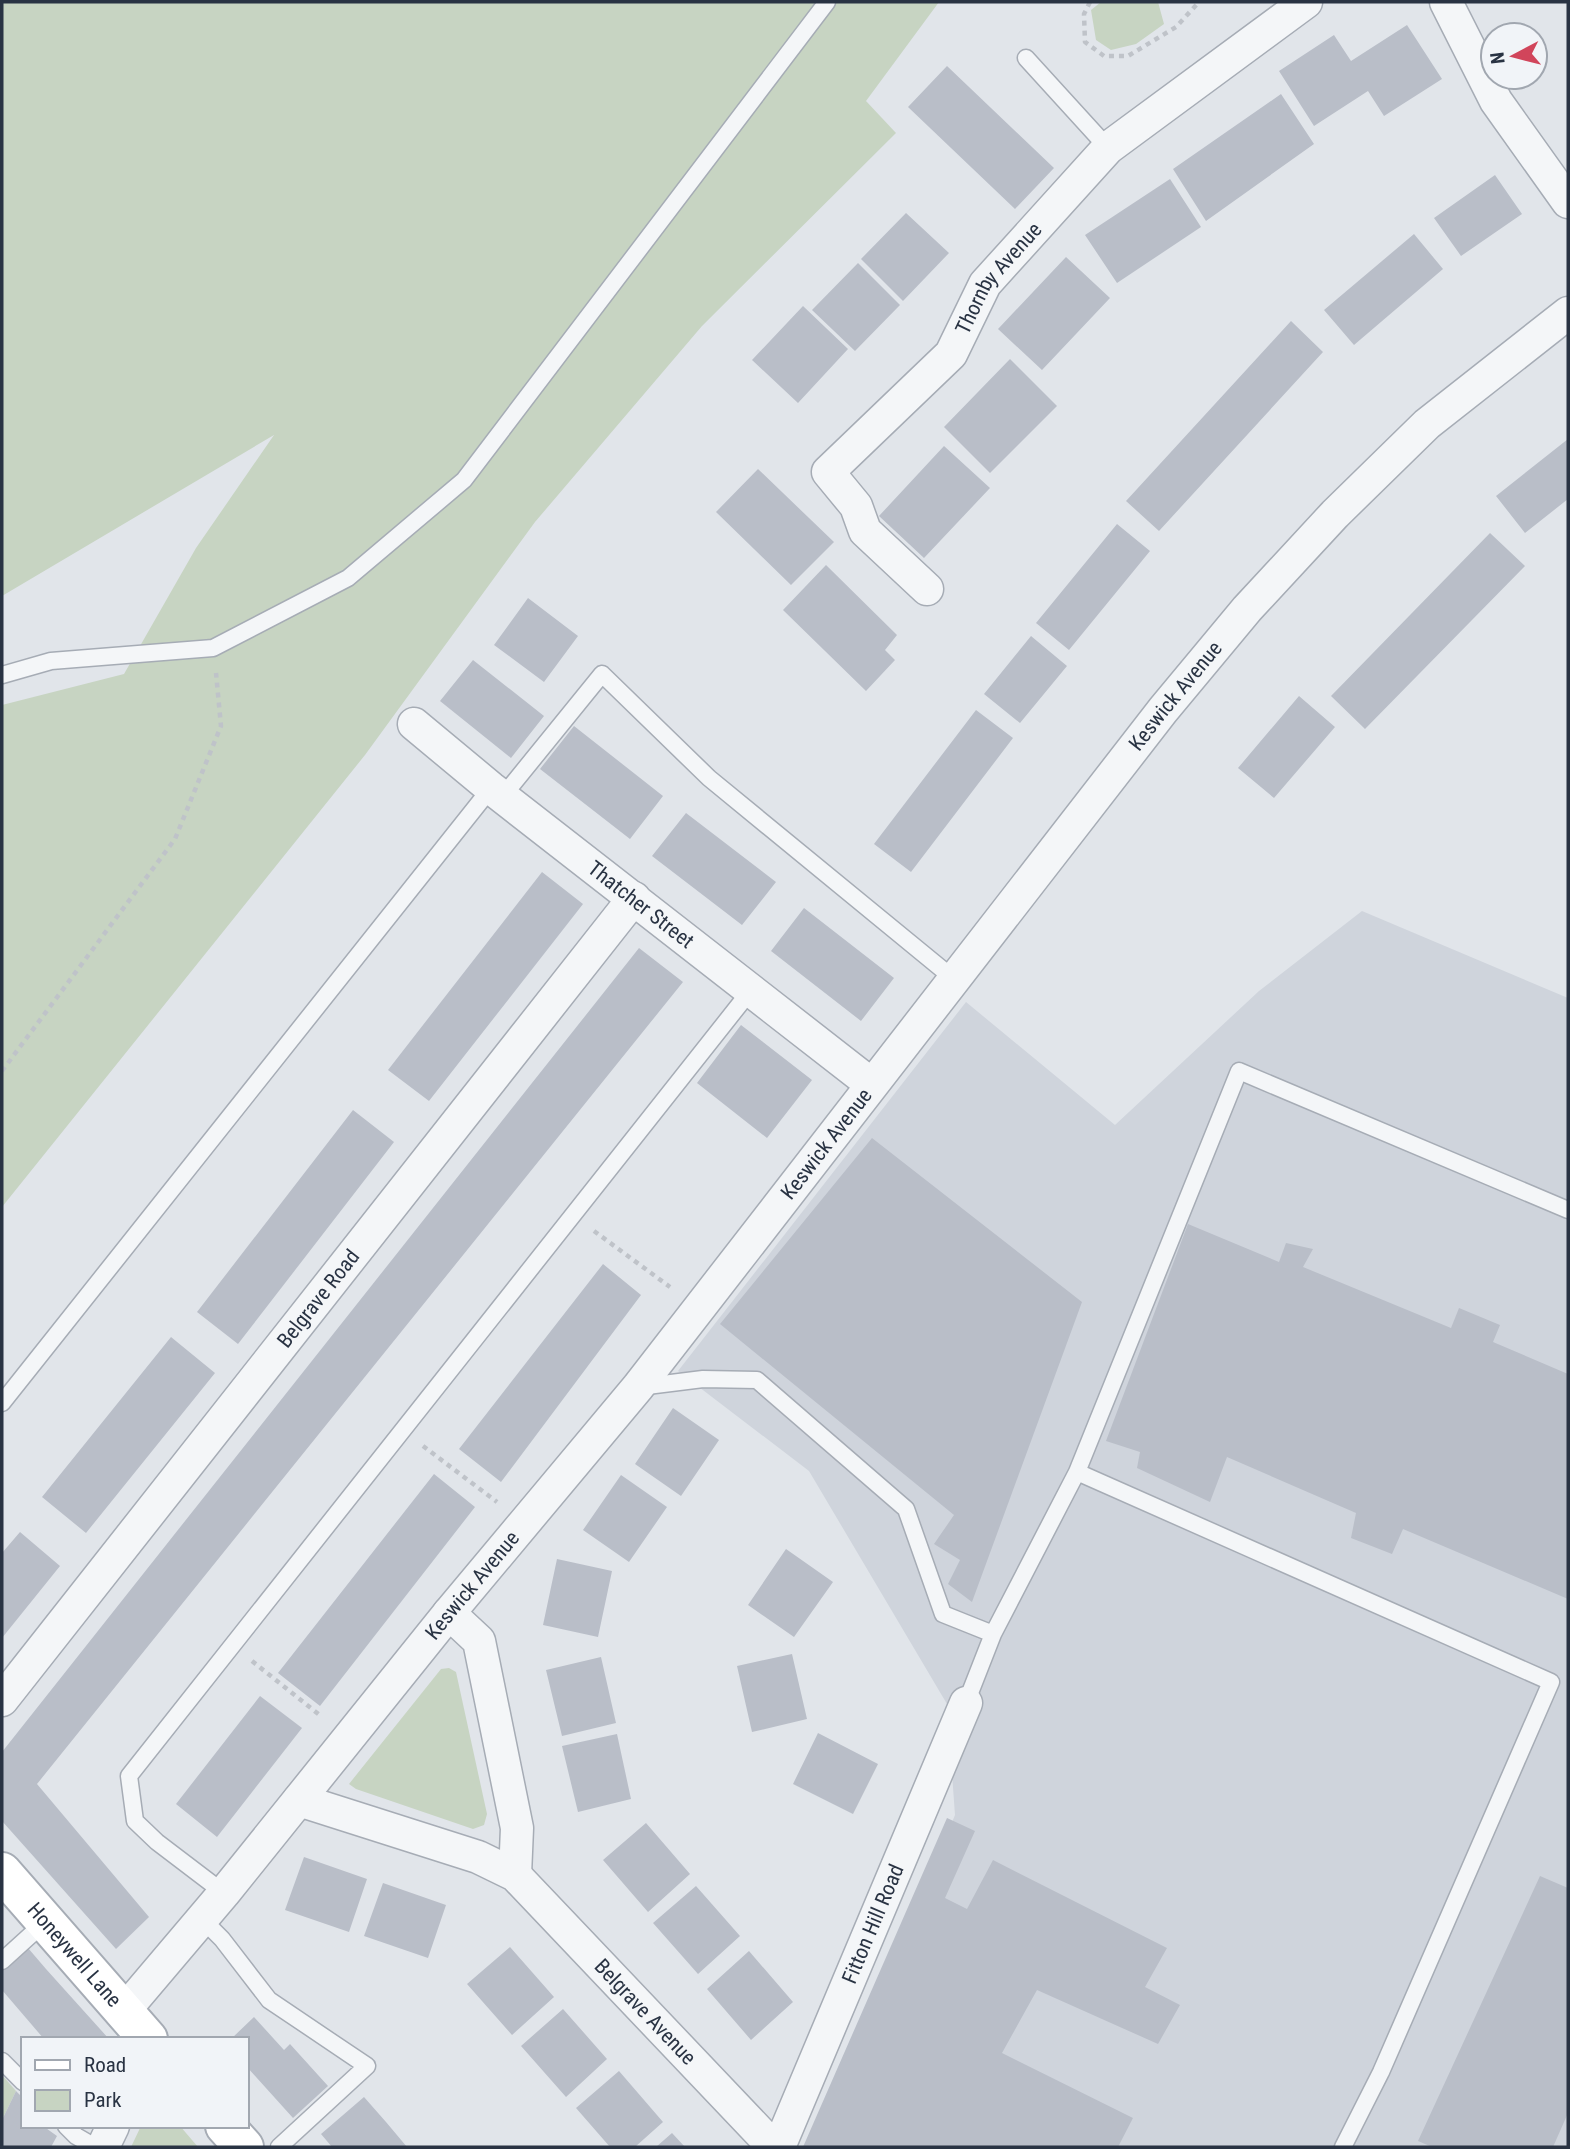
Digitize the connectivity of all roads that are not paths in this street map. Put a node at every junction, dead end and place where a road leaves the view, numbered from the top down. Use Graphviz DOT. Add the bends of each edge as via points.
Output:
graph roads {
  1 [pos="827,2"];
  2 [pos="1306,2"];
  3 [pos="1446,2"];
  4 [pos="1026,58"];
  5 [pos="1108,148"];
  6 [pos="1568,202"];
  7 [pos="1568,313"];
  8 [pos="927,589"];
  9 [pos="2,675"];
  10 [pos="414,724"];
  11 [pos="497,792"];
  12 [pos="634,898"];
  13 [pos="954,979"];
  14 [pos="751,990"];
  15 [pos="871,1084"];
  16 [pos="1568,1209"];
  17 [pos="638,1387"];
  18 [pos="2,1403"];
  19 [pos="1077,1472"];
  20 [pos="449,1613"];
  21 [pos="993,1634"];
  22 [pos="2,1700"];
  23 [pos="966,1703"];
  24 [pos="299,1800"];
  25 [pos="2,1872"];
  26 [pos="515,1875"];
  27 [pos="224,1893"];
  28 [pos="202,1919"];
  29 [pos="45,1922"];
  30 [pos="2,1961"];
  31 [pos="136,2025"];
  32 [pos="2,2061"];
  33 [pos="21,2080"];
  34 [pos="68,2128"];
  35 [pos="112,2128"];
  36 [pos="227,2128"];
  37 [pos="779,2145"];
  38 [pos="94,2147"];
  39 [pos="103,2147"];
  40 [pos="244,2147"];
  41 [pos="279,2147"];
  42 [pos="1343,2147"];
  1 -- 9 [label="lane" via="464,481 348,578 213,648 51,661"];
  2 -- 5 [label="street, Thornby Avenue"];
  3 -- 6 [label="street" via="1496,101"];
  4 -- 5 [label="lane"];
  5 -- 8 [label="street, Thornby Avenue" via="985,284 951,354 828,471 856,506 865,531"];
  7 -- 13 [label="street, Keswick Avenue" via="1427,424 1326,523 1163,710"];
  10 -- 11 [label="street, Thatcher Street"];
  11 -- 12 [label="street, Thatcher Street"];
  11 -- 13 [label="lane" via="602,674 709,778"];
  11 -- 18 [label="lane"];
  12 -- 14 [label="street, Thatcher Street"];
  12 -- 22 [label="street, Belgrave Road"];
  13 -- 15 [label="street, Keswick Avenue"];
  14 -- 15 [label="street, Thatcher Street"];
  14 -- 27 [label="lane" via="129,1776 135,1821"];
  15 -- 17 [label="street, Keswick Avenue"];
  16 -- 19 [label="lane" via="1239,1072"];
  17 -- 20 [label="street, Keswick Avenue"];
  17 -- 21 [label="lane" via="703,1379 757,1380 905,1509 943,1614"];
  19 -- 21 [label="lane"];
  19 -- 42 [label="lane" via="1551,1682 1381,2072"];
  20 -- 24 [label="street, Keswick Avenue"];
  20 -- 26 [label="street" via="479,1641 517,1828"];
  21 -- 23 [label="lane"];
  23 -- 37 [label="street, Fitton Hill Road"];
  24 -- 26 [label="street, Belgrave Avenue" via="478,1857"];
  24 -- 27 [label="street, Keswick Avenue"];
  25 -- 29 [label="street, Honeywell Lane"];
  26 -- 37 [label="street, Belgrave Avenue" via="765,2138"];
  27 -- 28 [label="street, Keswick Avenue"];
  28 -- 31 [label="street, Keswick Avenue"];
  28 -- 41 [label="lane" via="269,2000 367,2066"];
  29 -- 30 [label="lane"];
  29 -- 31 [label="street, Honeywell Lane"];
  32 -- 33 [label="lane"];
  34 -- 38 [label="lane"];
  35 -- 39 [label="street"];
  36 -- 40 [label="street"];
}
